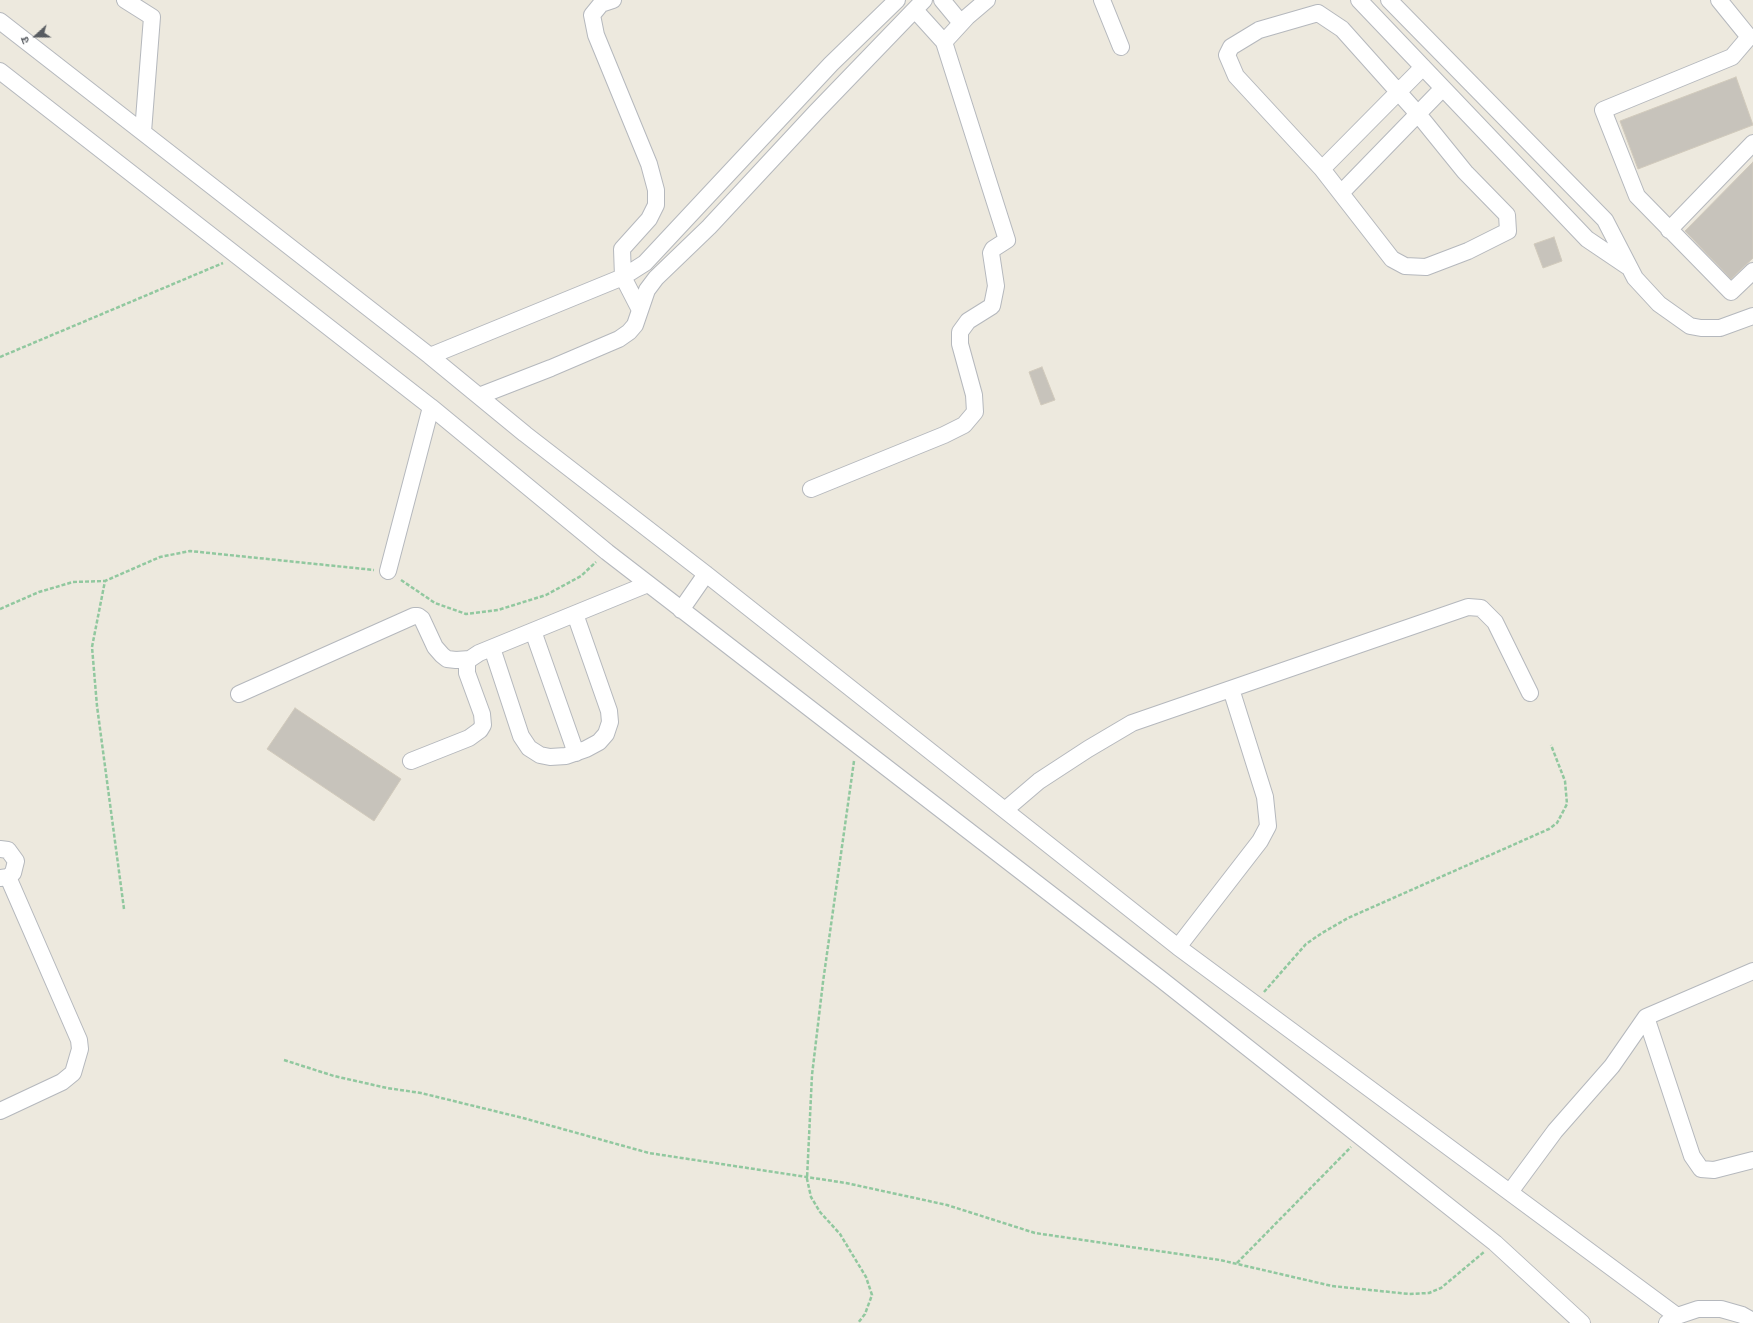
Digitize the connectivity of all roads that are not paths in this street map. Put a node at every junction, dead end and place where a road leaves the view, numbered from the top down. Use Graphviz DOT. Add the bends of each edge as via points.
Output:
graph roads {
  1 [pos="613,0"];
  2 [pos="896,0"];
  3 [pos="942,0"];
  4 [pos="987,0"];
  5 [pos="1102,0"];
  6 [pos="1359,0"];
  7 [pos="1389,0"];
  8 [pos="1719,0"];
  9 [pos="134,2"];
  10 [pos="920,5"];
  11 [pos="0,21"];
  12 [pos="961,23"];
  13 [pos="1751,37"];
  14 [pos="944,42"];
  15 [pos="1120,47"];
  16 [pos="1423,67"];
  17 [pos="0,71"];
  18 [pos="1443,88"];
  19 [pos="1398,92"];
  20 [pos="1418,114"];
  21 [pos="143,132"];
  22 [pos="1753,143"];
  23 [pos="1322,169"];
  24 [pos="1341,193"];
  25 [pos="1669,230"];
  26 [pos="1628,267"];
  27 [pos="1753,271"];
  28 [pos="623,277"];
  29 [pos="640,310"];
  30 [pos="1753,316"];
  31 [pos="430,356"];
  32 [pos="480,396"];
  33 [pos="431,407"];
  34 [pos="811,489"];
  35 [pos="388,571"];
  36 [pos="706,574"];
  37 [pos="648,584"];
  38 [pos="681,610"];
  39 [pos="575,614"];
  40 [pos="533,631"];
  41 [pos="492,648"];
  42 [pos="470,658"];
  43 [pos="1231,689"];
  44 [pos="1530,693"];
  45 [pos="239,694"];
  46 [pos="576,753"];
  47 [pos="411,761"];
  48 [pos="1005,810"];
  49 [pos="0,849"];
  50 [pos="4,878"];
  51 [pos="1178,947"];
  52 [pos="1753,971"];
  53 [pos="1646,1017"];
  54 [pos="0,1111"];
  55 [pos="1753,1160"];
  56 [pos="1510,1192"];
  57 [pos="1749,1315"];
  58 [pos="1575,1320"];
  59 [pos="1672,1320"];
  1 -- 28 [label="street" via="601,4 592,15 596,35 649,164 656,190 656,205 649,219 622,250"];
  2 -- 28 [label="street" via="831,64 645,263"];
  3 -- 12 [label="street"];
  4 -- 12 [label="street"];
  5 -- 15 [label="street"];
  6 -- 16 [label="street"];
  7 -- 26 [label="street" via="1606,220"];
  8 -- 13 [label="street"];
  9 -- 21 [label="street" via="152,17"];
  10 -- 14 [label="street"];
  10 -- 29 [label="street" via="709,227 656,278 647,290"];
  11 -- 21 [label="street"];
  12 -- 14 [label="street"];
  13 -- 25 [label="street" via="1732,57 1603,110 1637,196"];
  14 -- 34 [label="street" via="1007,240 991,253 996,286 992,306 968,321 960,332 960,344 974,395 975,412 964,425 944,435"];
  16 -- 18 [label="street"];
  16 -- 19 [label="street"];
  17 -- 33 [label="street"];
  18 -- 20 [label="street"];
  18 -- 26 [label="street" via="1587,239"];
  19 -- 20 [label="street"];
  19 -- 23 [label="street"];
  19 -- 23 [label="street" via="1342,29 1318,13 1259,30 1231,47 1227,55 1236,76"];
  20 -- 24 [label="street"];
  20 -- 24 [label="street" via="1465,172 1507,215 1508,231 1468,251 1426,267 1405,266 1392,259"];
  21 -- 31 [label="street"];
  22 -- 25 [label="street"];
  23 -- 24 [label="street"];
  25 -- 27 [label="street" via="1731,292"];
  26 -- 30 [label="street" via="1659,304 1690,326 1720,328"];
  28 -- 29 [label="street"];
  28 -- 31 [label="street"];
  29 -- 32 [label="street" via="635,325 619,339"];
  31 -- 32 [label="street"];
  32 -- 36 [label="street" via="525,434"];
  33 -- 35 [label="street"];
  33 -- 37 [label="street"];
  36 -- 38 [label="street"];
  36 -- 48 [label="street"];
  37 -- 38 [label="street"];
  37 -- 39 [label="street"];
  38 -- 58 [label="street" via="1162,980 1495,1243"];
  39 -- 40 [label="street"];
  39 -- 46 [label="street" via="609,711 610,722 606,734 599,742"];
  40 -- 41 [label="street"];
  40 -- 46 [label="street"];
  41 -- 42 [label="street"];
  41 -- 46 [label="street" via="521,736 529,748 550,757"];
  42 -- 45 [label="street" via="452,659 442,655 435,647 424,622 418,616 414,616"];
  42 -- 47 [label="street" via="467,673 482,714 483,725 468,738"];
  43 -- 44 [label="street" via="1468,607 1480,608 1495,622"];
  43 -- 48 [label="street" via="1132,723 1040,781"];
  43 -- 51 [label="street" via="1265,797 1268,826 1260,842"];
  48 -- 51 [label="street"];
  49 -- 50 [label="street" via="8,850 16,861 13,873"];
  50 -- 54 [label="street" via="79,1040 80,1049 74,1072 62,1082"];
  51 -- 56 [label="street"];
  52 -- 53 [label="street"];
  53 -- 55 [label="street" via="1692,1156 1701,1169 1714,1170"];
  53 -- 56 [label="street" via="1612,1066 1555,1131"];
  56 -- 59 [label="street"];
  57 -- 59 [label="street" via="1721,1309 1698,1309"];
}
